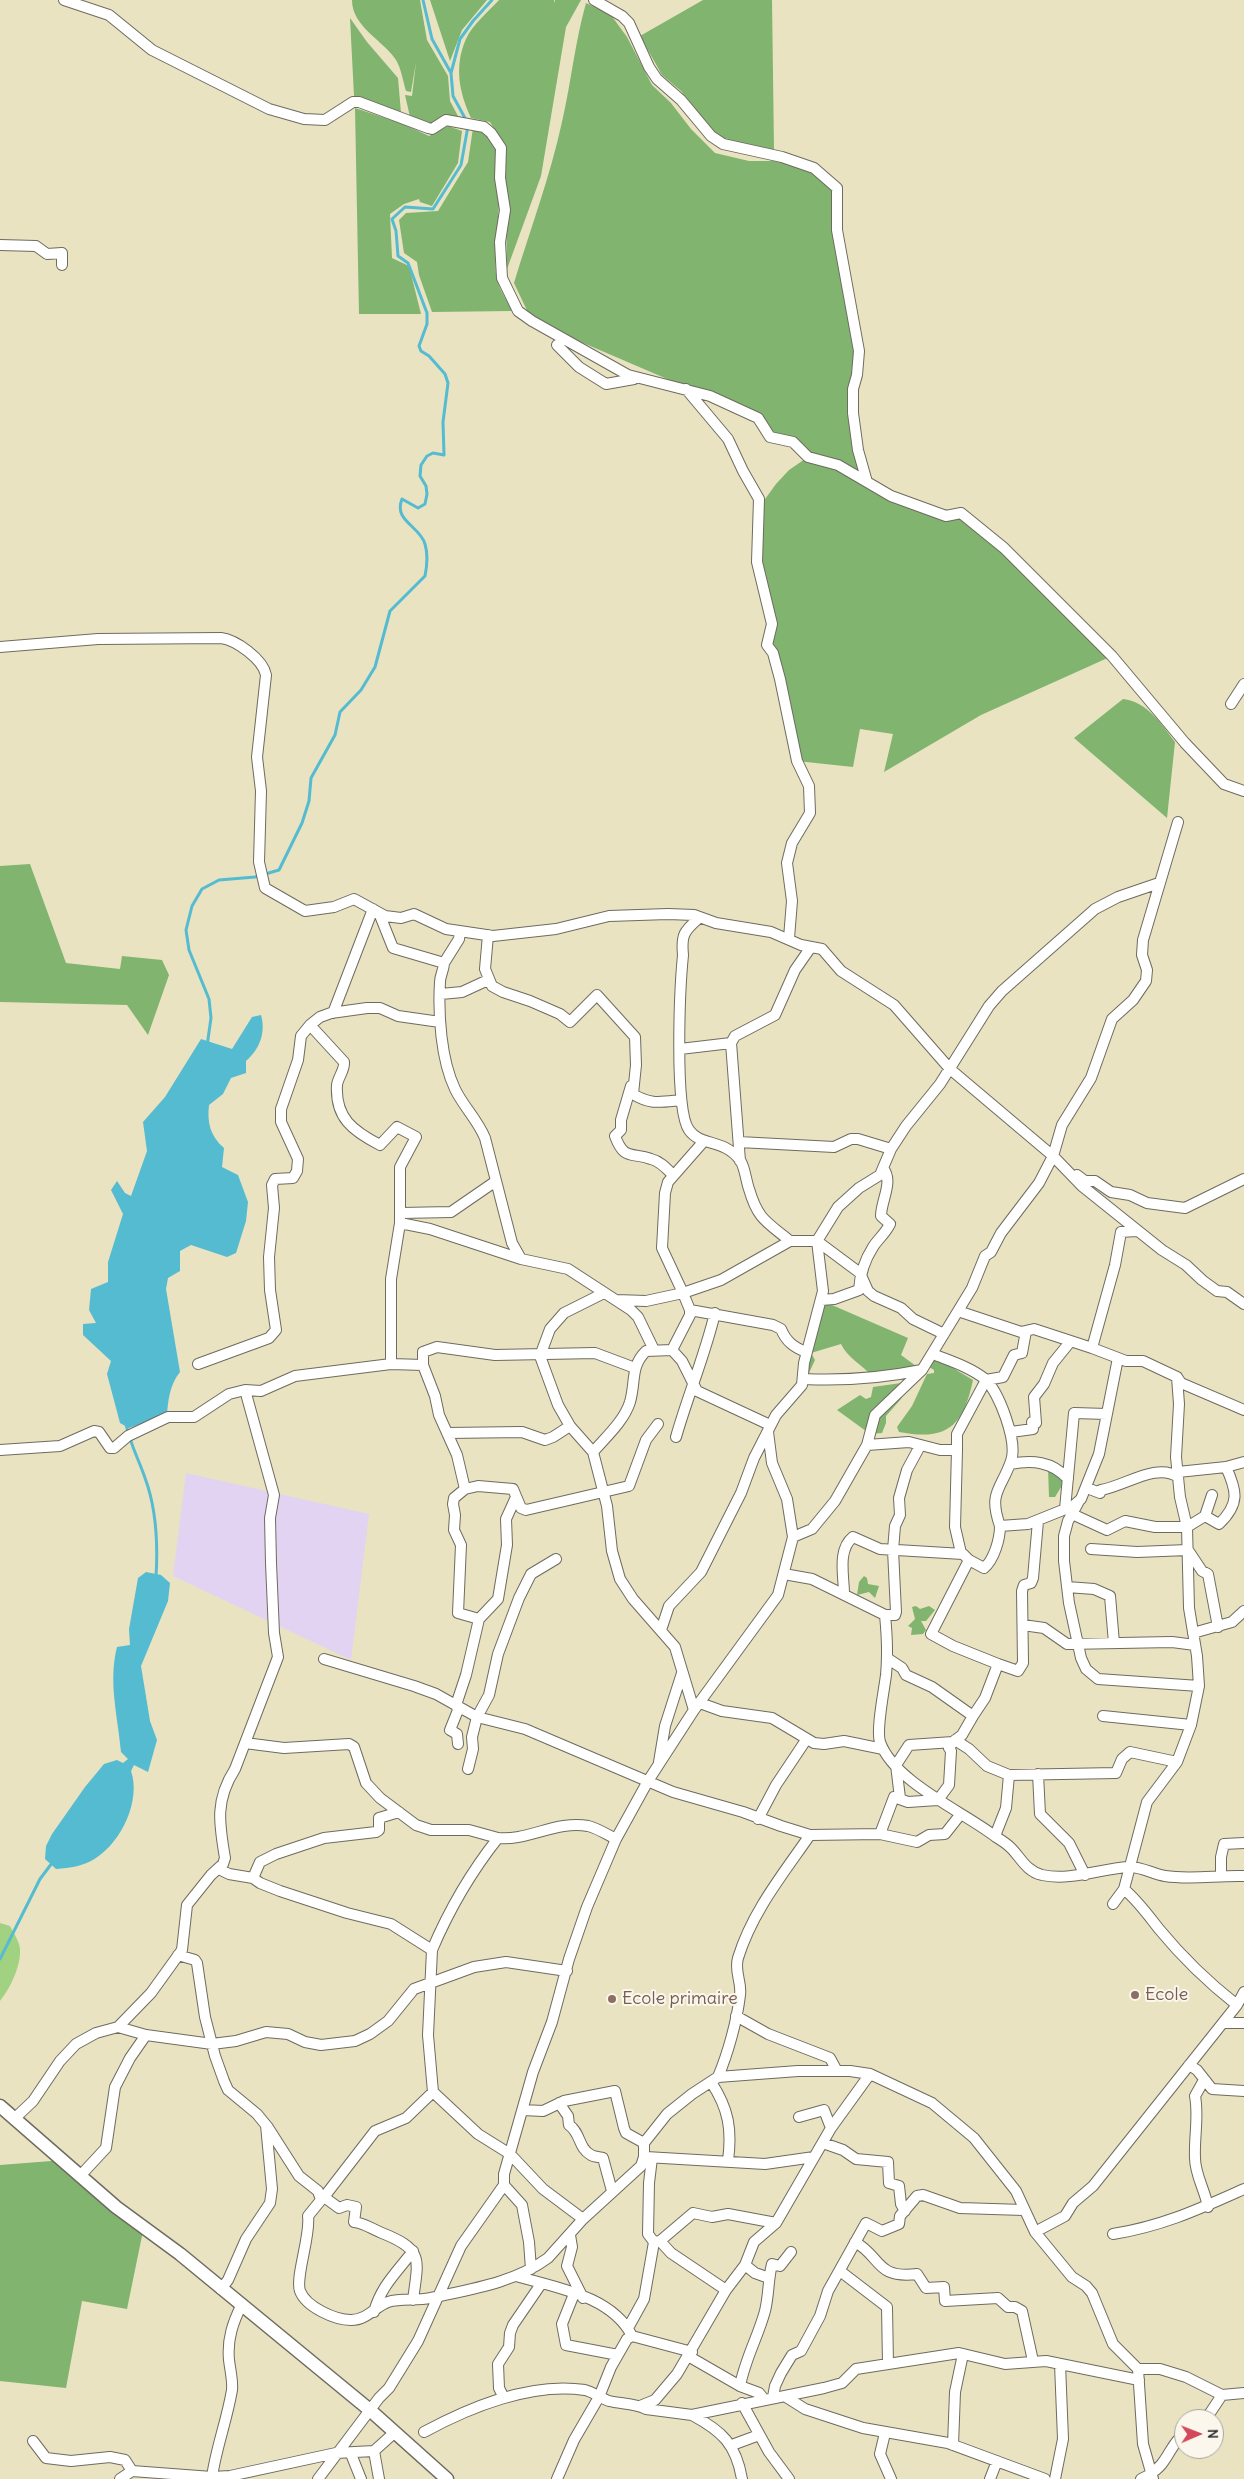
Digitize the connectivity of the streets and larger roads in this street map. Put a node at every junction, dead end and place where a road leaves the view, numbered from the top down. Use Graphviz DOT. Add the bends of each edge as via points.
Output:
graph roads {
  1 [pos="64,0"];
  2 [pos="594,0"];
  3 [pos="0,245"];
  4 [pos="62,265"];
  5 [pos="557,345"];
  6 [pos="637,378"];
  7 [pos="686,390"];
  8 [pos="868,482"];
  9 [pos="0,647"];
  10 [pos="1244,684"];
  11 [pos="1231,704"];
  12 [pos="1244,790"];
  13 [pos="1178,822"];
  14 [pos="1159,883"];
  15 [pos="376,911"];
  16 [pos="699,918"];
  17 [pos="460,932"];
  18 [pos="488,935"];
  19 [pos="789,938"];
  20 [pos="811,947"];
  21 [pos="444,963"];
  22 [pos="488,980"];
  23 [pos="441,994"];
  24 [pos="333,1013"];
  25 [pos="440,1022"];
  26 [pos="310,1025"];
  27 [pos="731,1043"];
  28 [pos="680,1049"];
  29 [pos="636,1065"];
  30 [pos="950,1069"];
  31 [pos="680,1100"];
  32 [pos="704,1141"];
  33 [pos="739,1142"];
  34 [pos="891,1149"];
  35 [pos="1054,1157"];
  36 [pos="740,1161"];
  37 [pos="883,1168"];
  38 [pos="674,1175"];
  39 [pos="1244,1179"];
  40 [pos="496,1181"];
  41 [pos="400,1218"];
  42 [pos="1136,1231"];
  43 [pos="790,1241"];
  44 [pos="818,1241"];
  45 [pos="521,1259"];
  46 [pos="860,1274"];
  47 [pos="604,1293"];
  48 [pos="683,1293"];
  49 [pos="615,1300"];
  50 [pos="821,1300"];
  51 [pos="1244,1304"];
  52 [pos="690,1310"];
  53 [pos="958,1311"];
  54 [pos="715,1313"];
  55 [pos="1026,1331"];
  56 [pos="944,1334"];
  57 [pos="1070,1342"];
  58 [pos="1092,1348"];
  59 [pos="654,1350"];
  60 [pos="672,1350"];
  61 [pos="806,1352"];
  62 [pos="933,1354"];
  63 [pos="540,1356"];
  64 [pos="1118,1358"];
  65 [pos="198,1364"];
  66 [pos="391,1364"];
  67 [pos="423,1365"];
  68 [pos="635,1368"];
  69 [pos="922,1370"];
  70 [pos="1177,1377"];
  71 [pos="804,1379"];
  72 [pos="986,1380"];
  73 [pos="692,1384"];
  74 [pos="245,1390"];
  75 [pos="1244,1410"];
  76 [pos="1107,1414"];
  77 [pos="658,1424"];
  78 [pos="570,1426"];
  79 [pos="769,1428"];
  80 [pos="1011,1432"];
  81 [pos="447,1433"];
  82 [pos="676,1437"];
  83 [pos="867,1445"];
  84 [pos="920,1446"];
  85 [pos="0,1450"];
  86 [pos="957,1450"];
  87 [pos="593,1452"];
  88 [pos="1244,1462"];
  89 [pos="1010,1464"];
  90 [pos="1226,1467"];
  91 [pos="1178,1474"];
  92 [pos="1068,1479"];
  93 [pos="1087,1488"];
  94 [pos="465,1489"];
  95 [pos="603,1492"];
  96 [pos="1212,1495"];
  97 [pos="516,1497"];
  98 [pos="1068,1512"];
  99 [pos="1205,1516"];
  100 [pos="1038,1520"];
  101 [pos="1000,1526"];
  102 [pos="1187,1527"];
  103 [pos="793,1536"];
  104 [pos="1091,1549"];
  105 [pos="894,1550"];
  106 [pos="1188,1550"];
  107 [pos="965,1556"];
  108 [pos="556,1559"];
  109 [pos="784,1574"];
  110 [pos="1067,1587"];
  111 [pos="844,1594"];
  112 [pos="1244,1611"];
  113 [pos="885,1615"];
  114 [pos="479,1619"];
  115 [pos="1023,1625"];
  116 [pos="1218,1627"];
  117 [pos="661,1630"];
  118 [pos="1193,1633"];
  119 [pos="1114,1643"];
  120 [pos="1078,1644"];
  121 [pos="1195,1644"];
  122 [pos="887,1658"];
  123 [pos="324,1659"];
  124 [pos="998,1664"];
  125 [pos="682,1672"];
  126 [pos="1199,1686"];
  127 [pos="456,1705"];
  128 [pos="697,1707"];
  129 [pos="973,1716"];
  130 [pos="1103,1716"];
  131 [pos="478,1717"];
  132 [pos="1191,1725"];
  133 [pos="806,1740"];
  134 [pos="954,1741"];
  135 [pos="245,1743"];
  136 [pos="458,1744"];
  137 [pos="883,1749"];
  138 [pos="1178,1762"];
  139 [pos="659,1763"];
  140 [pos="896,1765"];
  141 [pos="468,1769"];
  142 [pos="1009,1774"];
  143 [pos="1038,1774"];
  144 [pos="648,1781"];
  145 [pos="894,1797"];
  146 [pos="938,1800"];
  147 [pos="399,1812"];
  148 [pos="960,1814"];
  149 [pos="758,1819"];
  150 [pos="880,1834"];
  151 [pos="810,1835"];
  152 [pos="995,1836"];
  153 [pos="498,1838"];
  154 [pos="616,1839"];
  155 [pos="1244,1842"];
  156 [pos="1130,1867"];
  157 [pos="219,1869"];
  158 [pos="1085,1875"];
  159 [pos="1221,1876"];
  160 [pos="1244,1876"];
  161 [pos="254,1878"];
  162 [pos="1124,1889"];
  163 [pos="1113,1904"];
  164 [pos="432,1950"];
  165 [pos="178,1955"];
  166 [pos="566,1971"];
  167 [pos="431,1982"];
  168 [pos="1244,1993"];
  169 [pos="1237,2005"];
  170 [pos="736,2016"];
  171 [pos="1224,2023"];
  172 [pos="1244,2023"];
  173 [pos="118,2027"];
  174 [pos="146,2034"];
  175 [pos="212,2044"];
  176 [pos="1190,2065"];
  177 [pos="837,2071"];
  178 [pos="870,2074"];
  179 [pos="714,2080"];
  180 [pos="1204,2080"];
  181 [pos="1244,2091"];
  182 [pos="432,2092"];
  183 [pos="559,2103"];
  184 [pos="0,2106"];
  185 [pos="523,2110"];
  186 [pos="799,2117"];
  187 [pos="14,2119"];
  188 [pos="266,2125"];
  189 [pos="831,2128"];
  190 [pos="644,2143"];
  191 [pos="823,2143"];
  192 [pos="510,2154"];
  193 [pos="814,2156"];
  194 [pos="648,2158"];
  195 [pos="728,2161"];
  196 [pos="80,2176"];
  197 [pos="504,2185"];
  198 [pos="1244,2189"];
  199 [pos="612,2190"];
  200 [pos="323,2199"];
  201 [pos="1208,2207"];
  202 [pos="1024,2210"];
  203 [pos="905,2211"];
  204 [pos="583,2219"];
  205 [pos="776,2222"];
  206 [pos="1035,2232"];
  207 [pos="1113,2234"];
  208 [pos="570,2235"];
  209 [pos="657,2241"];
  210 [pos="855,2242"];
  211 [pos="413,2251"];
  212 [pos="791,2252"];
  213 [pos="745,2265"];
  214 [pos="531,2269"];
  215 [pos="840,2271"];
  216 [pos="516,2276"];
  217 [pos="769,2278"];
  218 [pos="542,2284"];
  219 [pos="221,2290"];
  220 [pos="726,2290"];
  221 [pos="438,2296"];
  222 [pos="579,2296"];
  223 [pos="413,2300"];
  224 [pos="242,2304"];
  225 [pos="374,2312"];
  226 [pos="630,2332"];
  227 [pos="690,2354"];
  228 [pos="963,2354"];
  229 [pos="618,2355"];
  230 [pos="1033,2361"];
  231 [pos="888,2364"];
  232 [pos="1060,2364"];
  233 [pos="1138,2369"];
  234 [pos="1139,2380"];
  235 [pos="740,2386"];
  236 [pos="1244,2393"];
  237 [pos="1222,2395"];
  238 [pos="599,2397"];
  239 [pos="786,2397"];
  240 [pos="504,2398"];
  241 [pos="768,2398"];
  242 [pos="742,2403"];
  243 [pos="640,2406"];
  244 [pos="1213,2409"];
  245 [pos="371,2411"];
  246 [pos="692,2415"];
  247 [pos="424,2432"];
  248 [pos="394,2433"];
  249 [pos="886,2433"];
  250 [pos="759,2435"];
  251 [pos="33,2441"];
  252 [pos="732,2445"];
  253 [pos="953,2445"];
  254 [pos="1174,2445"];
  255 [pos="374,2451"];
  256 [pos="336,2453"];
  257 [pos="351,2454"];
  258 [pos="997,2461"];
  259 [pos="132,2472"];
  260 [pos="1152,2475"];
  261 [pos="211,2478"];
  262 [pos="120,2479"];
  263 [pos="318,2479"];
  264 [pos="361,2479"];
  265 [pos="379,2479"];
  266 [pos="447,2479"];
  267 [pos="557,2479"];
  268 [pos="742,2479"];
  269 [pos="789,2479"];
  270 [pos="891,2479"];
  271 [pos="990,2479"];
  272 [pos="1045,2479"];
  273 [pos="1055,2479"];
  274 [pos="1141,2479"];
  1 -- 6 [label="street" via="109,15 152,50 269,109 304,119 325,120 353,102 359,102 432,129 446,120 484,127 501,148 500,178 505,210 500,242 502,278 518,311 628,376"];
  2 -- 8 [label="street" via="629,23 657,79 681,100 711,136 723,144 814,168 837,188 837,230 860,351 853,389 853,413 858,450"];
  3 -- 4 [label="street" via="36,246 47,254 62,253"];
  5 -- 6 [label="street" via="580,367 606,384"];
  6 -- 7 [label="street"];
  7 -- 8 [label="street" via="710,396 758,418 770,437 793,442 808,457 838,464"];
  7 -- 19 [label="street" via="728,439 759,499 757,562 772,624 767,645 773,652 780,679 797,761 809,786 810,813 792,843 787,863 792,901"];
  8 -- 12 [label="street" via="891,496 946,516 960,513 1004,548 1122,666 1185,743 1224,784"];
  9 -- 15 [label="street" via="98,639 221,638 233,641 256,659 266,675 257,757 261,791 259,862 263,886 305,911 334,907 354,899"];
  10 -- 11 [label="street"];
  13 -- 14 [label="street"];
  14 -- 30 [label="street" via="1095,909 1052,945 989,1006"];
  14 -- 35 [label="street" via="1143,940 1146,981 1133,1000 1112,1019 1091,1078 1062,1125"];
  15 -- 17 [label="street" via="392,918 414,914"];
  15 -- 21 [label="street" via="393,948"];
  15 -- 24 [label="street"];
  16 -- 18 [label="street" via="668,914 609,916 556,929"];
  16 -- 19 [label="street"];
  16 -- 28 [label="street" via="686,929 682,943"];
  17 -- 18 [label="street"];
  17 -- 21 [label="street"];
  18 -- 22 [label="street" via="484,969"];
  19 -- 20 [label="street"];
  20 -- 27 [label="street" via="795,970 775,1014 735,1036"];
  20 -- 30 [label="street" via="822,949 841,972 894,1005"];
  21 -- 23 [label="street"];
  22 -- 23 [label="street" via="462,992"];
  22 -- 29 [label="street" via="502,992 560,1014 570,1022 596,995 635,1037"];
  23 -- 25 [label="street"];
  24 -- 25 [label="street" via="380,1008 398,1016"];
  24 -- 26 [label="street" via="320,1016"];
  25 -- 40 [label="street" via="453,1083 479,1123"];
  26 -- 41 [label="street" via="344,1062 337,1083 338,1102 348,1123 359,1134 381,1145 397,1127 415,1136 400,1167"];
  26 -- 65 [label="street" via="301,1036 298,1060 281,1109 281,1122 298,1159 297,1171 293,1178 275,1179 272,1185 274,1208 268,1257 276,1330 269,1338"];
  27 -- 28 [label="street"];
  27 -- 33 [label="street"];
  28 -- 31 [label="street"];
  29 -- 31 [label="street" via="633,1094 644,1101 656,1103"];
  29 -- 38 [label="street" via="621,1130 614,1136 623,1151 651,1159"];
  30 -- 34 [label="street"];
  30 -- 35 [label="street"];
  31 -- 32 [label="street" via="682,1117 688,1129"];
  32 -- 36 [label="street" via="724,1145"];
  32 -- 38 [label="street"];
  33 -- 34 [label="street" via="834,1147 858,1139"];
  33 -- 36 [label="street"];
  34 -- 37 [label="street"];
  35 -- 39 [label="street" via="1085,1181 1095,1181 1111,1192 1130,1195 1147,1203 1185,1208"];
  35 -- 42 [label="street" via="1082,1186"];
  35 -- 53 [label="street" via="1035,1190 1001,1233 992,1252 985,1256"];
  36 -- 43 [label="street" via="762,1219"];
  37 -- 44 [label="street" via="880,1175 859,1188 838,1208"];
  37 -- 46 [label="street" via="887,1173 888,1190 881,1216 890,1224 873,1246"];
  38 -- 48 [label="street" via="665,1193 662,1248"];
  40 -- 41 [label="street" via="451,1212"];
  40 -- 45 [label="street" via="512,1243"];
  41 -- 45 [label="street"];
  41 -- 66 [label="street" via="391,1279"];
  42 -- 51 [label="street" via="1217,1291 1227,1292"];
  42 -- 58 [label="street" via="1121,1232"];
  43 -- 44 [label="street"];
  43 -- 48 [label="street" via="720,1280"];
  44 -- 46 [label="street"];
  44 -- 50 [label="street" via="823,1282"];
  45 -- 47 [label="street" via="568,1269"];
  46 -- 50 [label="street" via="860,1290"];
  46 -- 56 [label="street" via="874,1296"];
  47 -- 49 [label="street"];
  47 -- 63 [label="street" via="564,1313 550,1329"];
  48 -- 49 [label="street" via="646,1301"];
  48 -- 52 [label="street"];
  49 -- 59 [label="street" via="638,1317"];
  50 -- 61 [label="street"];
  52 -- 54 [label="street"];
  52 -- 60 [label="street"];
  53 -- 55 [label="street"];
  53 -- 56 [label="street"];
  54 -- 61 [label="street" via="776,1326 782,1330 786,1340"];
  54 -- 73 [label="street" via="706,1350"];
  55 -- 57 [label="street" via="1037,1330"];
  55 -- 72 [label="street" via="1022,1353 1014,1355 1003,1377"];
  56 -- 62 [label="street"];
  57 -- 58 [label="street"];
  57 -- 80 [label="street" via="1053,1363 1034,1397 1036,1423 1032,1422 1033,1430"];
  58 -- 64 [label="street"];
  59 -- 60 [label="street"];
  59 -- 68 [label="street" via="646,1351 638,1358"];
  60 -- 73 [label="street" via="682,1361"];
  61 -- 71 [label="street"];
  62 -- 69 [label="street"];
  62 -- 72 [label="street"];
  63 -- 67 [label="street" via="495,1355 437,1347 423,1352"];
  63 -- 68 [label="street" via="595,1353"];
  63 -- 78 [label="street"];
  64 -- 70 [label="street" via="1143,1362"];
  64 -- 76 [label="street"];
  66 -- 67 [label="street"];
  66 -- 74 [label="street" via="313,1372 261,1391"];
  67 -- 81 [label="street"];
  68 -- 87 [label="street" via="626,1410"];
  69 -- 71 [label="street" via="874,1378"];
  69 -- 83 [label="street" via="875,1415"];
  70 -- 75 [label="street" via="1181,1383"];
  70 -- 91 [label="street"];
  71 -- 79 [label="street" via="796,1395 776,1415"];
  72 -- 80 [label="street" via="1006,1415"];
  72 -- 86 [label="street" via="957,1434"];
  73 -- 79 [label="street" via="702,1394"];
  73 -- 82 [label="street"];
  74 -- 85 [label="street" via="229,1394 194,1417 168,1417 128,1436 114,1448 110,1448 99,1432 94,1431 60,1446"];
  74 -- 135 [label="street" via="274,1495 270,1518 271,1563 278,1658"];
  76 -- 92 [label="street" via="1074,1413"];
  76 -- 93 [label="street" via="1099,1454"];
  77 -- 95 [label="street" via="646,1440 629,1486"];
  78 -- 81 [label="street" via="545,1440 522,1432"];
  78 -- 87 [label="street"];
  79 -- 103 [label="street" via="772,1463 787,1499"];
  79 -- 117 [label="street" via="741,1493 700,1572 669,1606"];
  80 -- 89 [label="street"];
  81 -- 94 [label="street" via="457,1455"];
  83 -- 84 [label="street" via="909,1442"];
  83 -- 103 [label="street" via="853,1474 828,1511 812,1529"];
  84 -- 86 [label="street"];
  84 -- 105 [label="street" via="907,1470 899,1498 901,1511 895,1524"];
  86 -- 107 [label="street" via="955,1527"];
  87 -- 95 [label="street"];
  88 -- 90 [label="street"];
  89 -- 92 [label="street" via="1036,1461 1057,1469"];
  89 -- 101 [label="street" via="998,1485 995,1500"];
  90 -- 91 [label="street"];
  90 -- 99 [label="street" via="1236,1488 1231,1512 1219,1524"];
  91 -- 93 [label="street" via="1161,1471 1100,1493"];
  91 -- 102 [label="street"];
  92 -- 98 [label="street"];
  93 -- 98 [label="street"];
  94 -- 97 [label="street" via="478,1486 513,1489"];
  94 -- 114 [label="street" via="454,1498 453,1504 454,1530 461,1545 461,1580 456,1605 461,1616"];
  95 -- 97 [label="street" via="534,1510 521,1508"];
  95 -- 117 [label="street" via="620,1579"];
  96 -- 99 [label="street"];
  97 -- 114 [label="street" via="506,1518 507,1545 498,1599"];
  98 -- 100 [label="street"];
  98 -- 102 [label="street" via="1107,1530 1124,1521 1149,1527"];
  98 -- 110 [label="street" via="1064,1536"];
  99 -- 102 [label="street"];
  100 -- 101 [label="street"];
  100 -- 115 [label="street" via="1033,1578 1022,1591"];
  101 -- 107 [label="street" via="999,1538 986,1567 981,1568"];
  102 -- 106 [label="street"];
  103 -- 109 [label="street"];
  104 -- 106 [label="street" via="1137,1552"];
  105 -- 107 [label="street"];
  105 -- 111 [label="street" via="878,1548 859,1538 851,1539 843,1556"];
  105 -- 113 [label="street" via="896,1612 895,1615"];
  106 -- 116 [label="street" via="1202,1571 1208,1574"];
  106 -- 118 [label="street" via="1187,1582"];
  107 -- 124 [label="street" via="932,1635"];
  108 -- 131 [label="street" via="534,1571 524,1587 498,1654 489,1695"];
  109 -- 111 [label="street" via="812,1579"];
  109 -- 128 [label="street" via="778,1595"];
  110 -- 119 [label="street" via="1094,1589 1110,1596"];
  110 -- 120 [label="street"];
  111 -- 113 [label="street"];
  112 -- 116 [label="street" via="1232,1622"];
  113 -- 122 [label="street"];
  114 -- 127 [label="street"];
  115 -- 120 [label="street" via="1041,1627 1063,1642"];
  115 -- 124 [label="street" via="1021,1669 1017,1672"];
  116 -- 118 [label="street"];
  117 -- 125 [label="street" via="677,1650"];
  118 -- 121 [label="street"];
  119 -- 120 [label="street"];
  119 -- 121 [label="street"];
  120 -- 126 [label="street" via="1083,1664 1098,1679"];
  121 -- 126 [label="street"];
  122 -- 129 [label="street"];
  122 -- 137 [label="street" via="878,1729"];
  123 -- 127 [label="street" via="414,1686"];
  124 -- 129 [label="street" via="985,1698"];
  125 -- 128 [label="street"];
  125 -- 139 [label="street" via="664,1726"];
  126 -- 132 [label="street"];
  127 -- 131 [label="street"];
  127 -- 136 [label="street" via="458,1710 450,1730 457,1734"];
  128 -- 133 [label="street" via="772,1718"];
  128 -- 139 [label="street"];
  129 -- 134 [label="street" via="962,1735"];
  130 -- 132 [label="street"];
  131 -- 141 [label="street"];
  131 -- 144 [label="street" via="525,1729"];
  132 -- 138 [label="street"];
  133 -- 137 [label="street" via="824,1744 852,1742"];
  133 -- 149 [label="street"];
  134 -- 140 [label="street" via="938,1745 910,1744"];
  134 -- 142 [label="street" via="970,1749 987,1766"];
  134 -- 146 [label="street" via="949,1748 949,1785"];
  135 -- 147 [label="street" via="284,1748 349,1744 354,1747 366,1784"];
  135 -- 157 [label="street" via="225,1785 220,1809 225,1858"];
  137 -- 140 [label="street"];
  138 -- 143 [label="street" via="1130,1752 1122,1759 1116,1774"];
  138 -- 156 [label="street" via="1147,1802"];
  139 -- 144 [label="street"];
  140 -- 145 [label="street" via="900,1798"];
  140 -- 146 [label="street"];
  142 -- 143 [label="street"];
  142 -- 152 [label="street" via="1006,1808"];
  143 -- 158 [label="street" via="1040,1814 1069,1844"];
  144 -- 149 [label="street"];
  144 -- 154 [label="street"];
  145 -- 146 [label="street" via="908,1802"];
  145 -- 150 [label="street"];
  146 -- 148 [label="street"];
  147 -- 153 [label="street" via="416,1825 431,1830 469,1830"];
  147 -- 161 [label="street" via="379,1818 379,1830 376,1832 324,1838 276,1854 260,1862"];
  148 -- 150 [label="street" via="945,1834 929,1835 917,1842"];
  148 -- 152 [label="street"];
  149 -- 151 [label="street"];
  150 -- 151 [label="street"];
  151 -- 170 [label="street" via="763,1904 738,1958 736,1971 740,1996"];
  152 -- 158 [label="street" via="1032,1871 1048,1875"];
  153 -- 154 [label="street" via="510,1839 579,1825 589,1826"];
  153 -- 164 [label="street" via="475,1868"];
  154 -- 166 [label="street" via="587,1907"];
  155 -- 159 [label="street" via="1224,1844"];
  156 -- 158 [label="street"];
  156 -- 159 [label="street" via="1164,1876"];
  156 -- 162 [label="street"];
  157 -- 161 [label="street"];
  157 -- 165 [label="street" via="211,1874 187,1905 184,1943"];
  159 -- 160 [label="street"];
  161 -- 164 [label="street" via="280,1891 347,1914 390,1924"];
  162 -- 163 [label="street"];
  162 -- 169 [label="street" via="1141,1904 1192,1966"];
  164 -- 167 [label="street"];
  165 -- 173 [label="street" via="151,1993"];
  165 -- 175 [label="street" via="195,1960 197,1964"];
  166 -- 167 [label="street" via="506,1962 490,1963"];
  166 -- 185 [label="street"];
  167 -- 175 [label="street" via="414,1989 388,2021 354,2041 321,2045 304,2042 288,2034 266,2032"];
  167 -- 182 [label="street" via="428,2035"];
  168 -- 169 [label="street"];
  169 -- 171 [label="street"];
  170 -- 177 [label="street" via="768,2034 830,2058"];
  170 -- 179 [label="street" via="725,2059"];
  171 -- 172 [label="street"];
  171 -- 176 [label="street"];
  173 -- 174 [label="street"];
  173 -- 187 [label="street" via="96,2033 76,2044 60,2060 33,2102"];
  174 -- 175 [label="street"];
  174 -- 196 [label="street" via="116,2087 106,2148"];
  175 -- 188 [label="street" via="228,2090"];
  176 -- 180 [label="street"];
  176 -- 206 [label="street" via="1065,2216"];
  177 -- 178 [label="street"];
  177 -- 179 [label="street" via="766,2072"];
  178 -- 189 [label="street"];
  178 -- 202 [label="street" via="932,2103 965,2128 1016,2191"];
  179 -- 190 [label="street" via="667,2114"];
  179 -- 195 [label="street" via="730,2125"];
  180 -- 181 [label="street" via="1212,2089"];
  180 -- 201 [label="street" via="1195,2096 1198,2117 1194,2158"];
  182 -- 192 [label="street" via="478,2134"];
  182 -- 200 [label="street" via="406,2118 375,2131"];
  183 -- 185 [label="street" via="543,2111"];
  183 -- 190 [label="street" via="616,2091 626,2133"];
  183 -- 199 [label="street" via="583,2147 592,2156 603,2158"];
  184 -- 187 [label="street"];
  185 -- 192 [label="street"];
  186 -- 189 [label="street" via="824,2110"];
  187 -- 196 [label="street"];
  188 -- 200 [label="street" via="299,2176"];
  188 -- 219 [label="street" via="271,2200 246,2239"];
  189 -- 191 [label="street"];
  190 -- 194 [label="street"];
  191 -- 193 [label="street"];
  191 -- 203 [label="street" via="856,2159 888,2162 889,2183 899,2186"];
  192 -- 197 [label="street"];
  192 -- 204 [label="street" via="543,2189"];
  193 -- 195 [label="street" via="765,2164"];
  193 -- 205 [label="street"];
  194 -- 195 [label="street"];
  194 -- 199 [label="street"];
  194 -- 209 [label="street" via="648,2234"];
  196 -- 219 [label="street"];
  197 -- 214 [label="street" via="522,2205"];
  197 -- 221 [label="street" via="461,2246"];
  198 -- 201 [label="street"];
  199 -- 204 [label="street"];
  200 -- 211 [label="street" via="339,2208 347,2204 356,2207 354,2222 363,2223 406,2244"];
  200 -- 225 [label="street" via="308,2216 310,2228 299,2289 314,2305 337,2317 352,2320"];
  201 -- 207 [label="street" via="1160,2225"];
  202 -- 203 [label="street" via="960,2208 917,2196"];
  202 -- 206 [label="street"];
  203 -- 210 [label="street" via="899,2224 884,2230 866,2223"];
  204 -- 208 [label="street"];
  205 -- 209 [label="street" via="693,2212"];
  205 -- 213 [label="street" via="754,2242"];
  206 -- 233 [label="street" via="1066,2270 1092,2294 1113,2344"];
  208 -- 214 [label="street" via="548,2258"];
  208 -- 222 [label="street" via="572,2247 567,2266"];
  209 -- 220 [label="street"];
  209 -- 226 [label="street" via="644,2299"];
  210 -- 215 [label="street"];
  210 -- 230 [label="street" via="879,2266 899,2275 918,2274 926,2288 944,2287 945,2301 998,2298 1008,2307 1019,2308"];
  211 -- 223 [label="street" via="416,2266"];
  211 -- 225 [label="street" via="380,2293"];
  212 -- 217 [label="street" via="780,2266 772,2264"];
  213 -- 217 [label="street"];
  213 -- 220 [label="street"];
  214 -- 216 [label="street"];
  215 -- 231 [label="street" via="886,2307"];
  215 -- 241 [label="street" via="801,2351 792,2355"];
  216 -- 218 [label="street"];
  216 -- 221 [label="street" via="470,2291"];
  217 -- 235 [label="street" via="766,2308"];
  218 -- 222 [label="street"];
  218 -- 240 [label="street" via="516,2319 509,2347 498,2364 499,2388"];
  219 -- 224 [label="street"];
  220 -- 227 [label="street"];
  221 -- 223 [label="street"];
  221 -- 245 [label="street" via="418,2340"];
  222 -- 226 [label="street" via="607,2307 619,2316"];
  222 -- 229 [label="street" via="562,2324 566,2345"];
  223 -- 225 [label="street" via="388,2302"];
  224 -- 245 [label="street"];
  224 -- 261 [label="street" via="229,2337 232,2389"];
  226 -- 227 [label="street"];
  226 -- 229 [label="street"];
  227 -- 235 [label="street"];
  227 -- 243 [label="street" via="663,2392 655,2400"];
  228 -- 230 [label="street" via="1005,2364"];
  228 -- 231 [label="street"];
  228 -- 253 [label="street" via="955,2392"];
  229 -- 238 [label="street"];
  230 -- 232 [label="street"];
  231 -- 239 [label="street" via="856,2369 842,2383"];
  232 -- 234 [label="street"];
  232 -- 273 [label="street" via="1063,2439"];
  233 -- 234 [label="street"];
  233 -- 237 [label="street" via="1160,2369 1186,2377"];
  234 -- 260 [label="street" via="1143,2444"];
  235 -- 241 [label="street"];
  236 -- 237 [label="street"];
  237 -- 244 [label="street"];
  238 -- 240 [label="street" via="588,2391 563,2388 539,2389"];
  238 -- 243 [label="street"];
  238 -- 267 [label="street" via="574,2440"];
  239 -- 241 [label="street"];
  239 -- 249 [label="street" via="805,2409"];
  240 -- 247 [label="street"];
  241 -- 242 [label="street"];
  242 -- 246 [label="street"];
  242 -- 250 [label="street"];
  243 -- 246 [label="street"];
  245 -- 248 [label="street"];
  245 -- 256 [label="street"];
  246 -- 252 [label="street"];
  248 -- 255 [label="street"];
  248 -- 266 [label="street"];
  249 -- 253 [label="street" via="917,2436"];
  249 -- 270 [label="street" via="880,2454"];
  250 -- 252 [label="street"];
  250 -- 269 [label="street"];
  251 -- 259 [label="street" via="46,2458 71,2461 110,2457 125,2460"];
  252 -- 268 [label="street"];
  253 -- 258 [label="street"];
  254 -- 260 [label="street"];
  255 -- 257 [label="street"];
  255 -- 265 [label="street"];
  256 -- 257 [label="street"];
  256 -- 261 [label="street"];
  256 -- 263 [label="street"];
  257 -- 264 [label="street"];
  258 -- 271 [label="street"];
  258 -- 272 [label="street"];
  259 -- 261 [label="street"];
  259 -- 262 [label="street"];
  260 -- 274 [label="street"];
}
